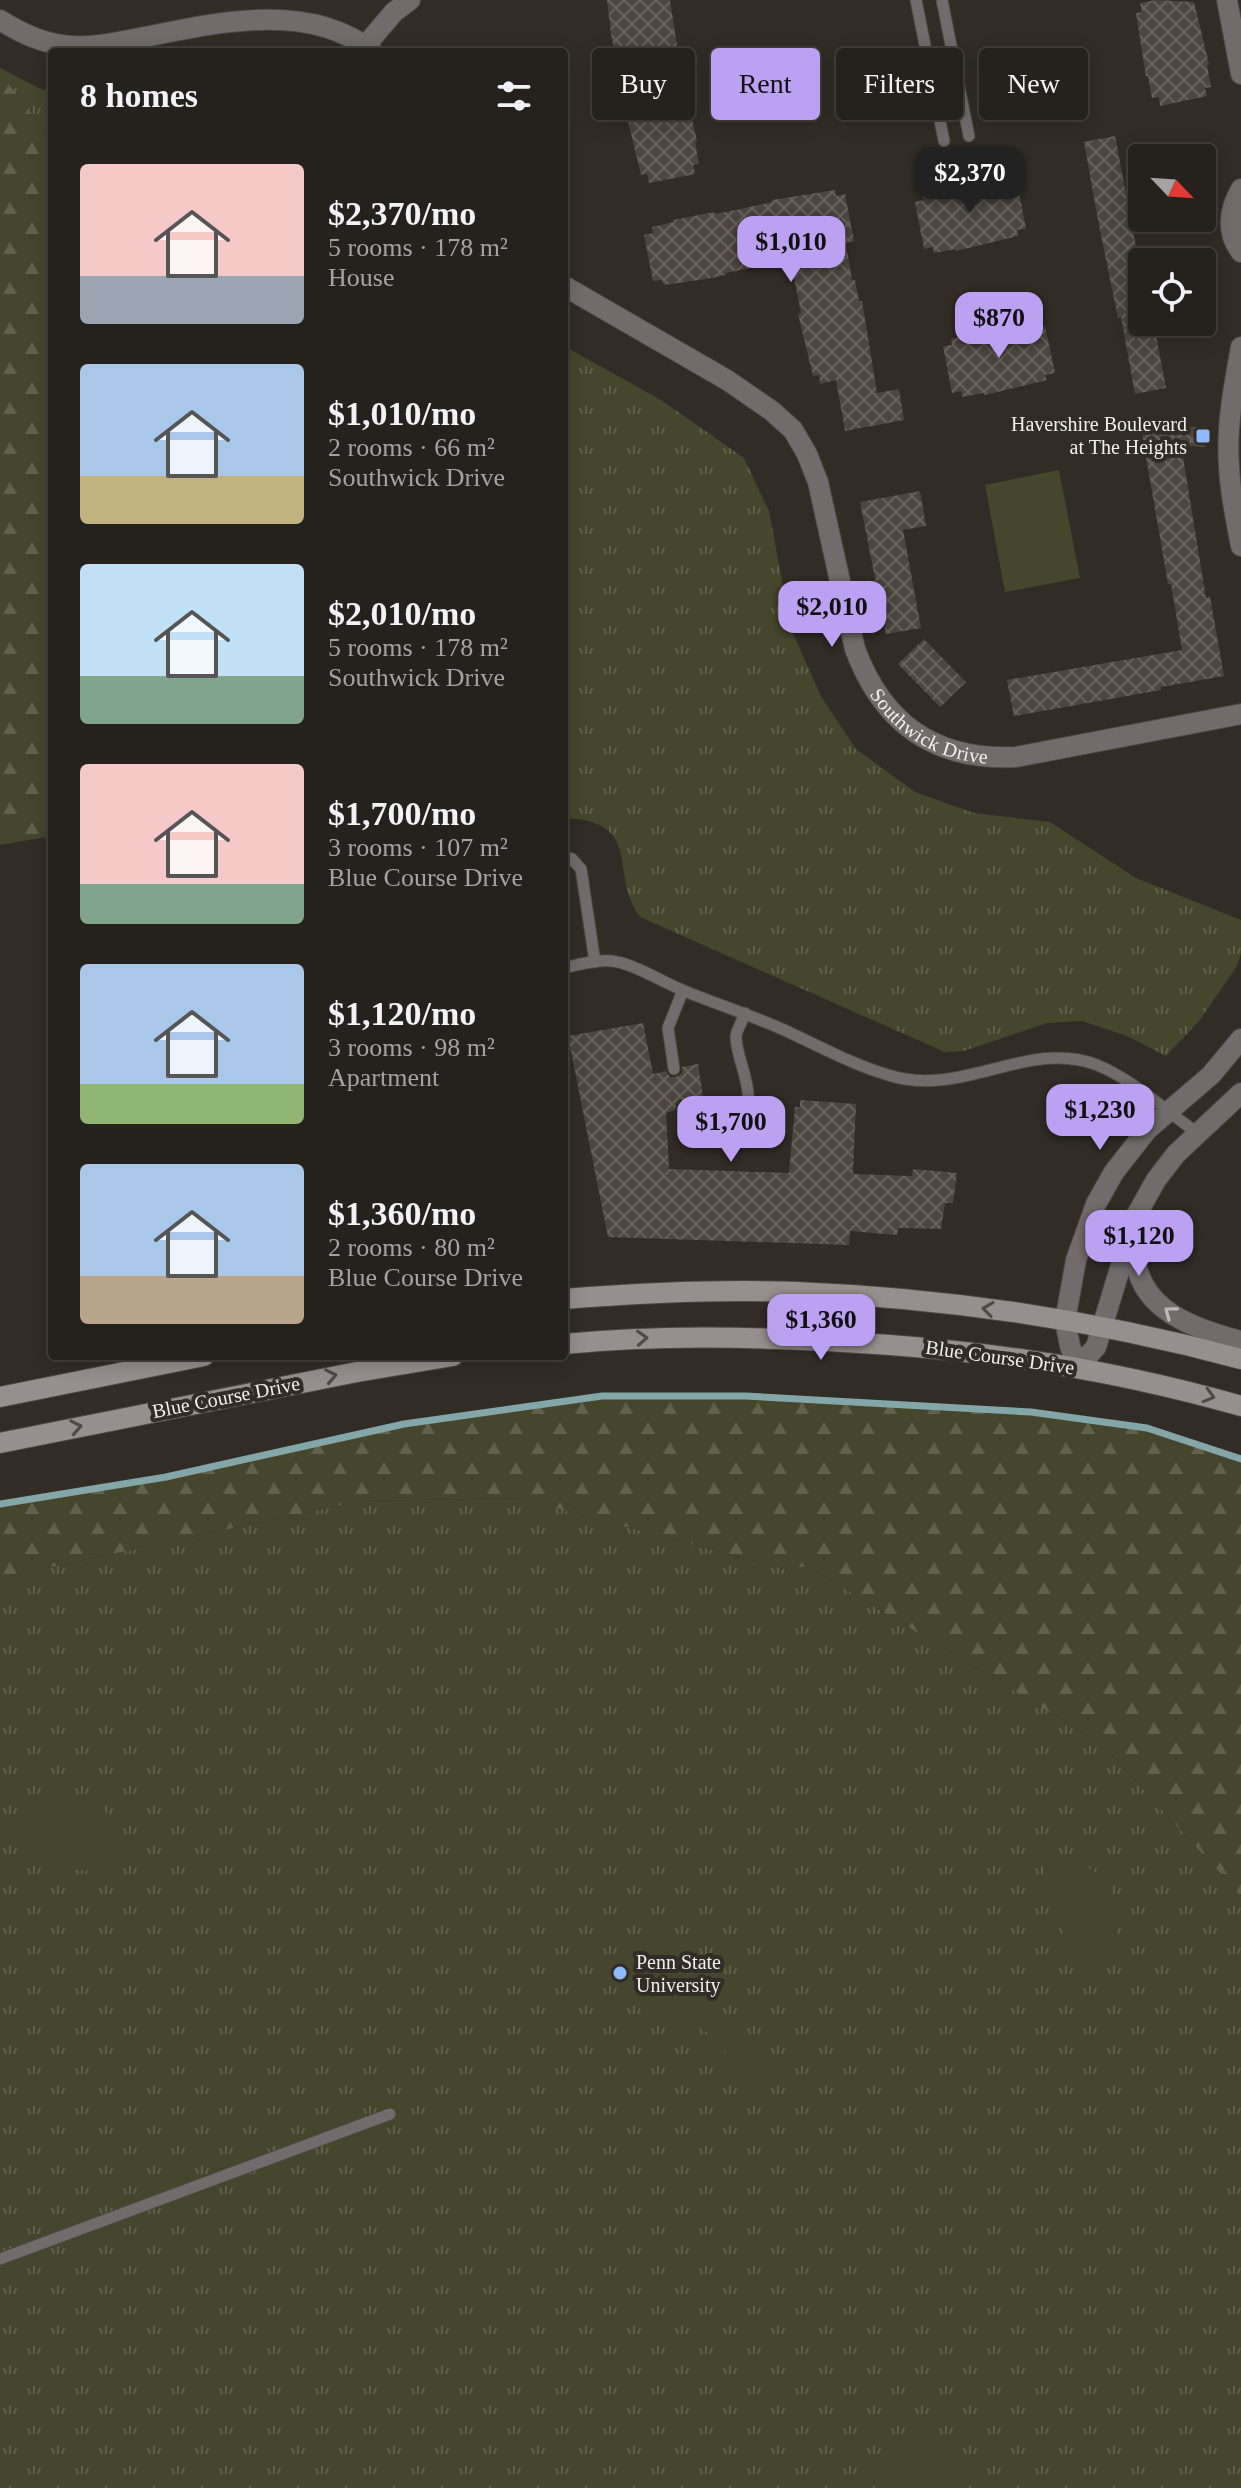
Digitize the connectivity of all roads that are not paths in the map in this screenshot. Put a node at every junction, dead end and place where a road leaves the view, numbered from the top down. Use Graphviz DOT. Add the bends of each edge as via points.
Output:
graph roads {
  1 [pos="410,0"];
  2 [pos="916,0"];
  3 [pos="942,0"];
  4 [pos="1227,0"];
  5 [pos="0,20"];
  6 [pos="369,48"];
  7 [pos="371,48"];
  8 [pos="1241,74"];
  9 [pos="969,136"];
  10 [pos="944,141"];
  11 [pos="1241,189"];
  12 [pos="1241,252"];
  13 [pos="568,288"];
  14 [pos="1241,347"];
  15 [pos="1241,546"];
  16 [pos="1241,714"];
  17 [pos="568,858"];
  18 [pos="595,962"];
  19 [pos="568,967"];
  20 [pos="683,990"];
  21 [pos="745,1013"];
  22 [pos="1241,1039"];
  23 [pos="674,1069"];
  24 [pos="1241,1093"];
  25 [pos="683,1108"];
  26 [pos="1169,1113"];
  27 [pos="1198,1133"];
  28 [pos="1136,1216"];
  29 [pos="568,1299"];
  30 [pos="1065,1321"];
  31 [pos="1103,1328"];
  32 [pos="1241,1341"];
  33 [pos="568,1344"];
  34 [pos="1241,1359"];
  35 [pos="184,1360"];
  36 [pos="428,1360"];
  37 [pos="1078,1367"];
  38 [pos="0,1397"];
  39 [pos="1241,1406"];
  40 [pos="0,1443"];
  41 [pos="390,2114"];
  42 [pos="0,2259"];
  1 -- 7 [label="street" via="394,12"];
  2 -- 10 [label="lane"];
  3 -- 9 [label="lane"];
  4 -- 8 [label="street"];
  5 -- 6 [label="street" via="38,40 88,47 234,20 286,16 329,26"];
  11 -- 12 [label="street" via="1230,218"];
  13 -- 16 [label="street, Southwick Drive" via="727,380 793,430 816,474 865,676 882,702 932,743 960,754 1016,757"];
  14 -- 15 [label="street" via="1228,463"];
  17 -- 18 [label="lane" via="581,869"];
  18 -- 19 [label="lane"];
  18 -- 20 [label="lane" via="618,962"];
  20 -- 21 [label="lane"];
  20 -- 23 [label="lane" via="668,1028"];
  21 -- 25 [label="lane" via="736,1036 747,1108 738,1121 702,1130 691,1124"];
  21 -- 26 [label="lane" via="889,1076 922,1082 950,1081 1035,1059 1075,1059 1119,1077"];
  22 -- 26 [label="street"];
  24 -- 27 [label="street"];
  26 -- 27 [label="lane"];
  26 -- 30 [label="street" via="1126,1155 1096,1204 1076,1260"];
  27 -- 28 [label="street" via="1156,1180"];
  28 -- 31 [label="street"];
  32 -- 28 [label="street, one-way" via="1191,1326 1168,1313 1148,1291 1138,1269"];
  30 -- 29 [label="main road, one-way" via="875,1296 793,1292"];
  30 -- 31 [label="main road"];
  30 -- 37 [label="street"];
  31 -- 34 [label="main road"];
  31 -- 37 [label="street" via="1096,1347"];
  33 -- 37 [label="main road, Blue Course Drive, one-way" via="669,1337 871,1342"];
  35 -- 38 [label="main road"];
  40 -- 36 [label="main road, Blue Course Drive, one-way"];
  37 -- 39 [label="main road, Blue Course Drive, one-way"];
  41 -- 42 [label="lane"];
}
